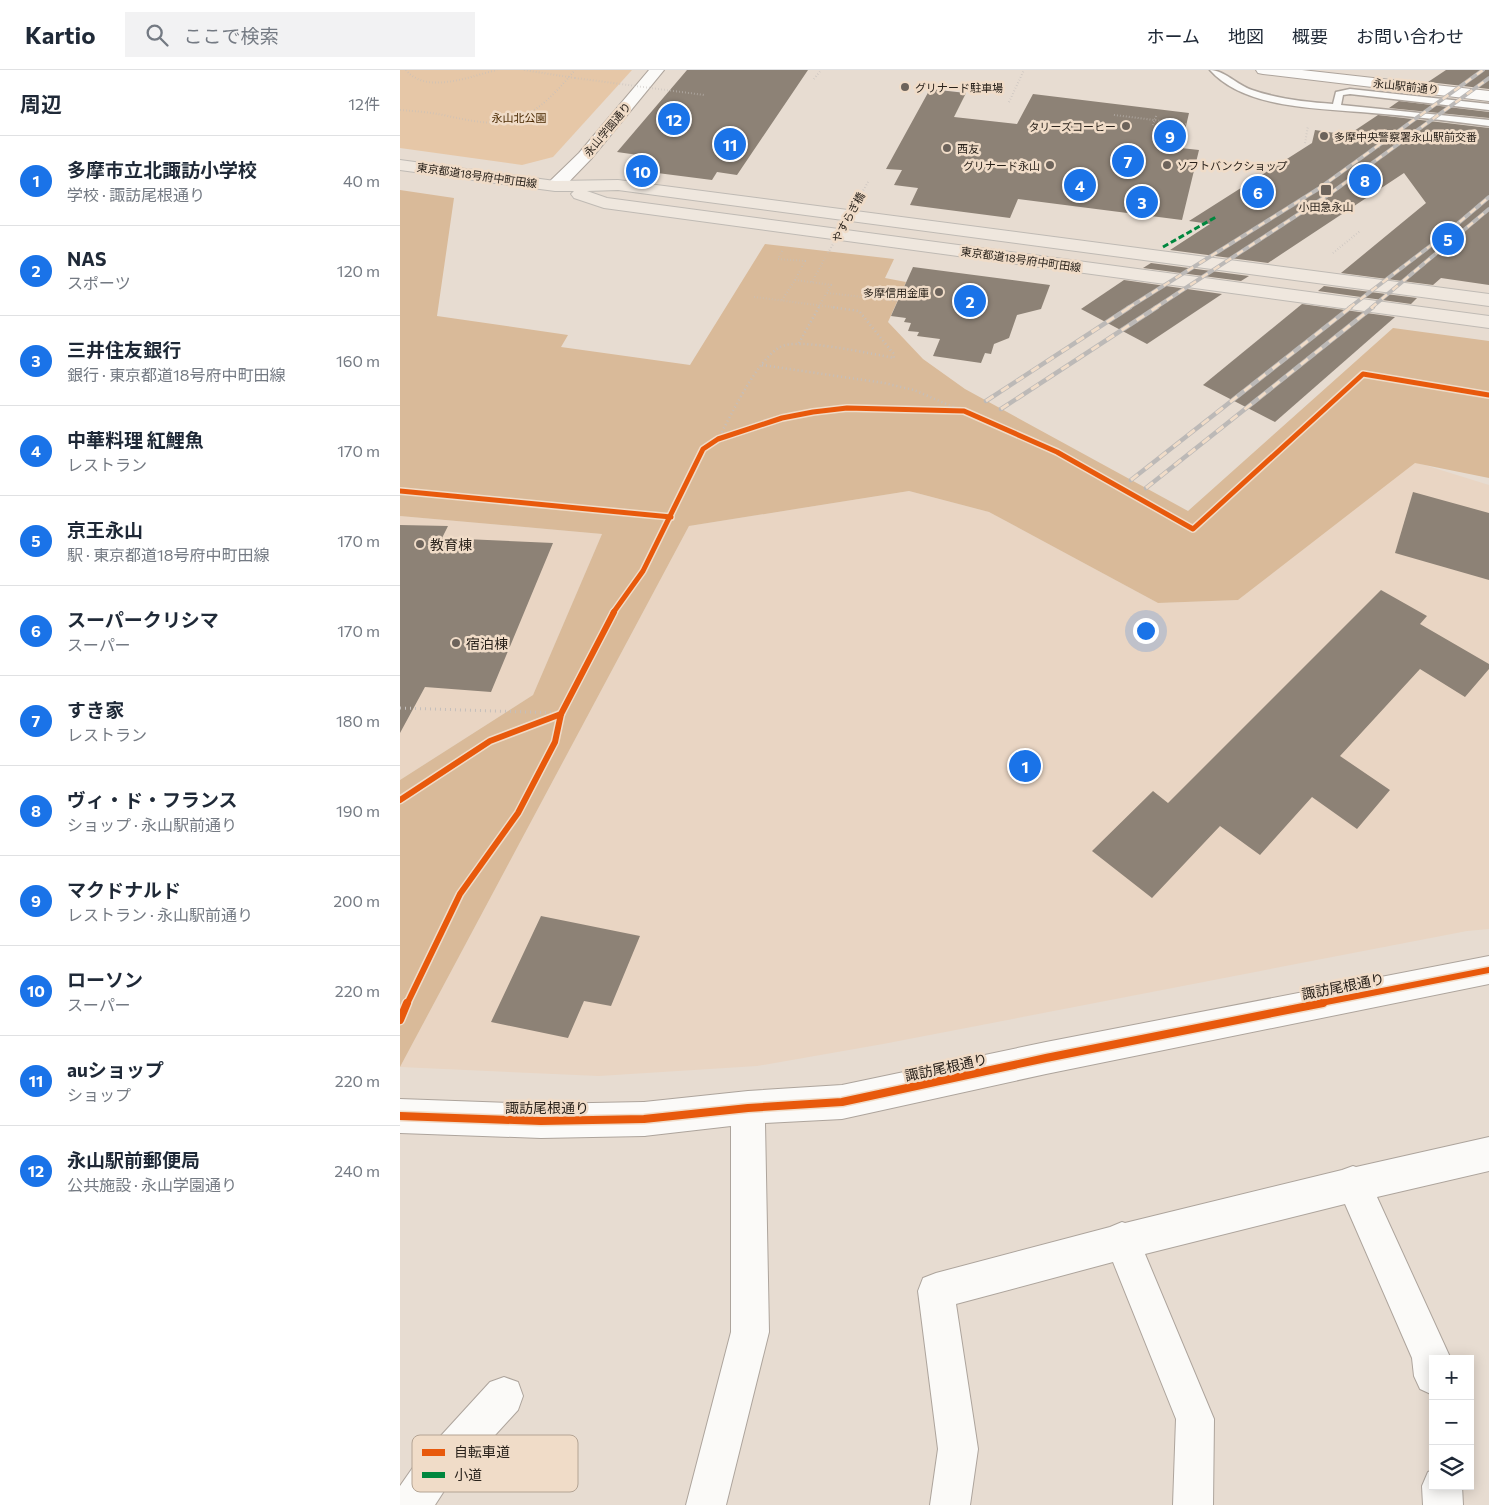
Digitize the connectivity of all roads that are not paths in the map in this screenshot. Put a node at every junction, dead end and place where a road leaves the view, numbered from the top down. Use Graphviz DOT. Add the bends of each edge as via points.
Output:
graph roads {
  1 [pos="657,70"];
  2 [pos="1214,70"];
  3 [pos="1263,70"];
  4 [pos="1357,70"];
  5 [pos="1489,84"];
  6 [pos="1489,96"];
  7 [pos="1337,106"];
  8 [pos="1489,107"];
  9 [pos="1489,123"];
  10 [pos="400,165"];
  11 [pos="555,186"];
  12 [pos="1489,300"];
  13 [pos="1489,322"];
  14 [pos="1489,970"];
  15 [pos="748,1108"];
  16 [pos="400,1116"];
  17 [pos="1489,1154"];
  18 [pos="1353,1183"];
  19 [pos="1122,1240"];
  20 [pos="1430,1355"];
  21 [pos="504,1396"];
  22 [pos="468,1435"];
  23 [pos="1442,1490"];
  24 [pos="420,1492"];
  25 [pos="411,1505"];
  26 [pos="706,1505"];
  27 [pos="950,1505"];
  28 [pos="1193,1505"];
  29 [pos="1443,1505"];
  1 -- 11 [label="street, 永山学園通り" via="585,156"];
  2 -- 7 [label="lane" via="1234,85 1256,93 1277,99"];
  3 -- 6 [label="street, 永山駅前通り"];
  4 -- 5 [label="street, 永山駅前通り"];
  7 -- 8 [label="lane" via="1339,94 1350,91"];
  7 -- 9 [label="lane"];
  10 -- 11 [label="main road, 東京都道18号府中町田線"];
  11 -- 12 [label="main road, 東京都道18号府中町田線" via="618,185"];
  11 -- 13 [label="main road, 東京都道18号府中町田線" via="604,203"];
  14 -- 15 [label="street, 諏訪尾根通り" via="842,1102"];
  15 -- 16 [label="street, 諏訪尾根通り" via="644,1119 541,1121"];
  15 -- 26 [label="street" via="750,1332"];
  17 -- 18 [label="street"];
  18 -- 19 [label="street"];
  18 -- 20 [label="street"];
  19 -- 27 [label="street" via="936,1291 958,1449"];
  19 -- 28 [label="street" via="1195,1419"];
  21 -- 22 [label="street"];
  23 -- 29 [label="street"];
  24 -- 25 [label="street"];
}
